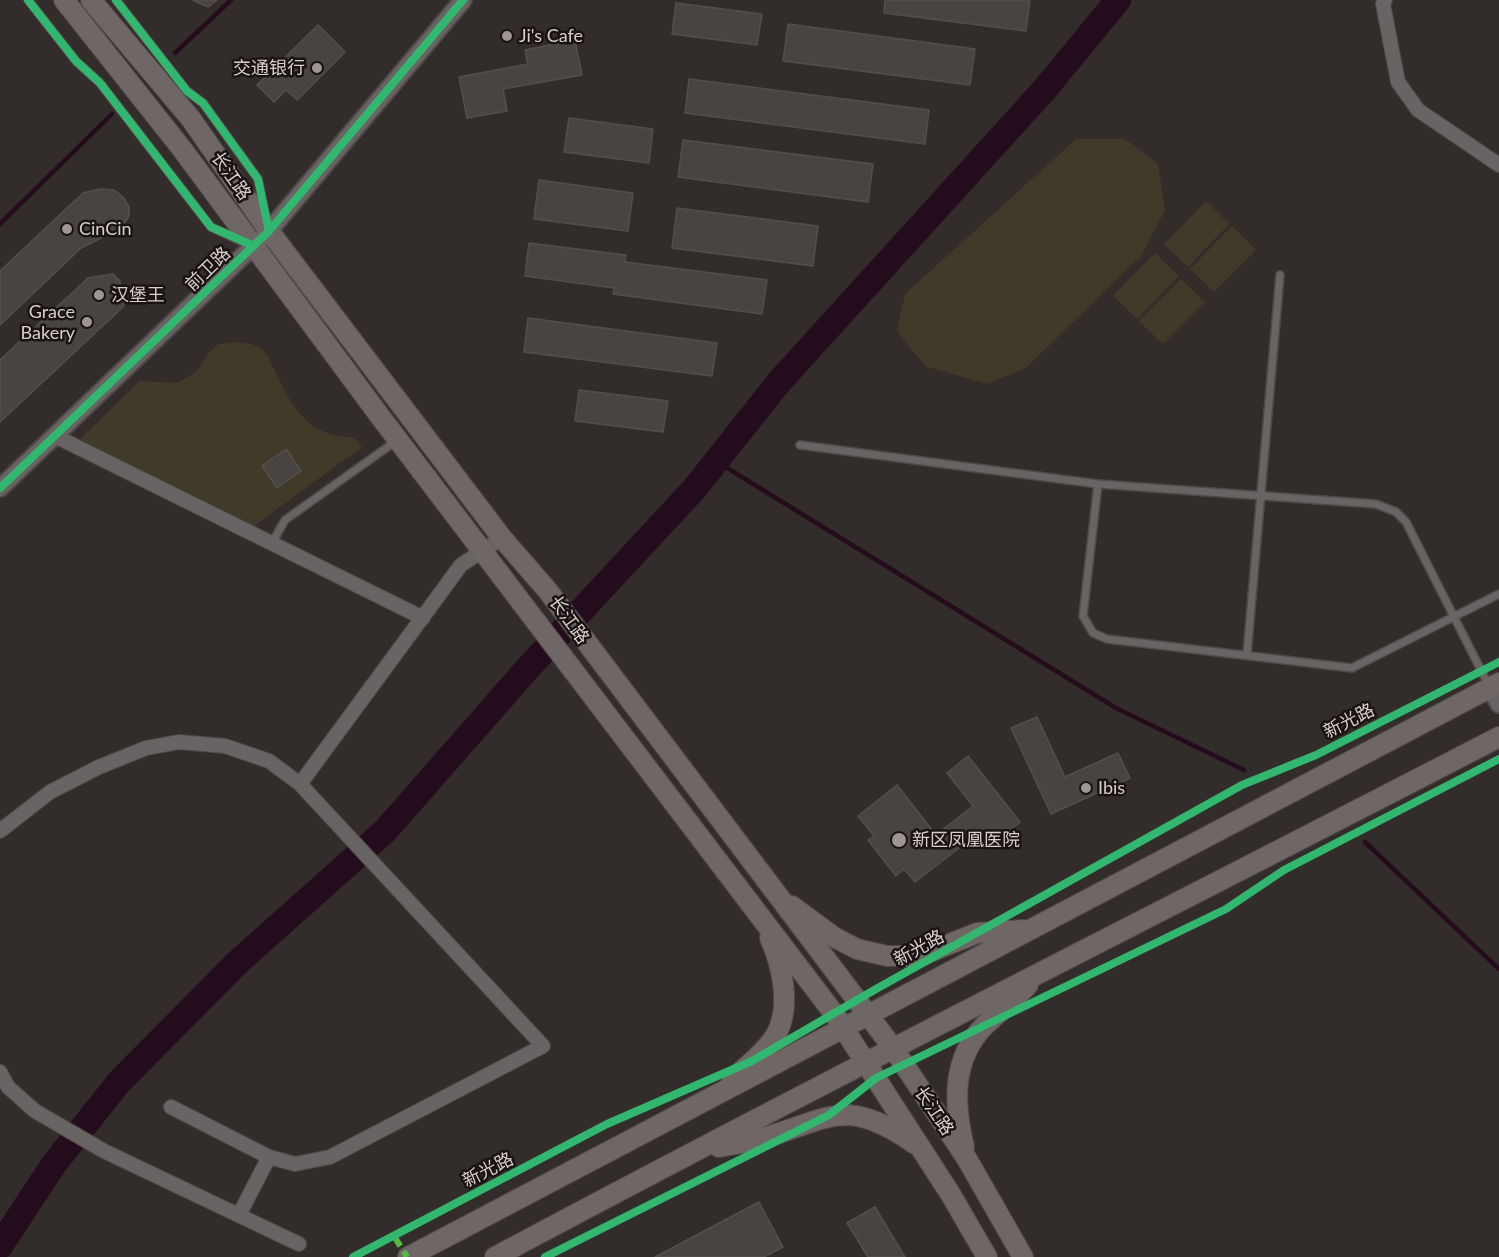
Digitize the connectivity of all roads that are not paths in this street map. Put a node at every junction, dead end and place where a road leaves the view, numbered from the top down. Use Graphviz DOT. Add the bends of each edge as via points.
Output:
graph roads {
  1 [pos="28,0"];
  2 [pos="64,0"];
  3 [pos="91,0"];
  4 [pos="116,0"];
  5 [pos="464,0"];
  6 [pos="1385,0"];
  7 [pos="1499,165"];
  8 [pos="269,231"];
  9 [pos="254,246"];
  10 [pos="1280,275"];
  11 [pos="55,436"];
  12 [pos="398,440"];
  13 [pos="800,445"];
  14 [pos="1098,484"];
  15 [pos="0,488"];
  16 [pos="1261,496"];
  17 [pos="502,538"];
  18 [pos="272,543"];
  19 [pos="483,551"];
  20 [pos="1499,594"];
  21 [pos="1454,616"];
  22 [pos="423,618"];
  23 [pos="1247,654"];
  24 [pos="1496,692"];
  25 [pos="1499,737"];
  26 [pos="300,784"];
  27 [pos="0,831"];
  28 [pos="780,898"];
  29 [pos="761,916"];
  30 [pos="1032,930"];
  31 [pos="1035,976"];
  32 [pos="868,1015"];
  33 [pos="844,1028"];
  34 [pos="893,1048"];
  35 [pos="866,1062"];
  36 [pos="0,1072"];
  37 [pos="719,1094"];
  38 [pos="171,1107"];
  39 [pos="922,1149"];
  40 [pos="696,1152"];
  41 [pos="269,1157"];
  42 [pos="967,1159"];
  43 [pos="239,1215"];
  44 [pos="299,1244"];
  45 [pos="408,1257"];
  46 [pos="495,1257"];
  47 [pos="987,1257"];
  48 [pos="1023,1257"];
  1 -- 9 [label="lane" via="76,61 107,92 211,227"];
  2 -- 9 [label="main road, 长江路"];
  3 -- 8 [label="main road, 长江路" via="192,119"];
  4 -- 8 [label="lane" via="187,91 203,103 258,179"];
  5 -- 8 [label="street, 前卫路"];
  6 -- 7 [label="street" via="1398,81 1418,110"];
  8 -- 9 [label="street, 前卫路"];
  8 -- 17 [label="main road, 长江路"];
  9 -- 11 [label="street, 前卫路"];
  9 -- 12 [label="main road, 长江路"];
  10 -- 16 [label="lane"];
  11 -- 15 [label="street, 前卫路"];
  11 -- 18 [label="street"];
  12 -- 18 [label="lane" via="285,520"];
  12 -- 19 [label="main road, 长江路"];
  13 -- 14 [label="lane"];
  14 -- 16 [label="lane"];
  14 -- 23 [label="lane" via="1083,616 1093,633 1107,639"];
  16 -- 21 [label="lane" via="1376,504 1396,512 1406,522"];
  16 -- 23 [label="lane"];
  17 -- 19 [label="street"];
  17 -- 28 [label="main road, 长江路" via="548,591"];
  18 -- 22 [label="street"];
  19 -- 22 [label="street" via="461,566"];
  19 -- 29 [label="main road, 长江路"];
  20 -- 21 [label="lane"];
  21 -- 23 [label="lane" via="1352,668"];
  21 -- 24 [label="lane"];
  22 -- 26 [label="street"];
  24 -- 30 [label="main road, 新光路"];
  25 -- 31 [label="main road"];
  26 -- 27 [label="street" via="269,761 225,746 179,742 146,748 99,767 50,792"];
  26 -- 41 [label="street" via="543,1046 330,1156 295,1164"];
  28 -- 30 [label="main road" via="834,937 857,949 887,956 920,956 977,933"];
  28 -- 32 [label="main road, 长江路"];
  29 -- 33 [label="main road, 长江路"];
  29 -- 37 [label="main road" via="784,987 781,1018 777,1033 765,1048"];
  30 -- 32 [label="main road, 新光路"];
  31 -- 34 [label="main road"];
  31 -- 42 [label="main road" via="1009,1006 983,1027 959,1070 956,1095"];
  32 -- 33 [label="main road, 新光路"];
  32 -- 34 [label="main road, 长江路"];
  33 -- 35 [label="main road, 长江路"];
  33 -- 37 [label="main road, 新光路"];
  34 -- 35 [label="main road"];
  34 -- 42 [label="main road, 长江路"];
  35 -- 39 [label="main road, 长江路"];
  35 -- 40 [label="main road"];
  36 -- 43 [label="street" via="8,1087 34,1111 104,1151"];
  37 -- 45 [label="main road, 新光路"];
  38 -- 41 [label="street"];
  39 -- 40 [label="main road" via="873,1120 829,1115 760,1139"];
  39 -- 47 [label="main road, 长江路"];
  40 -- 46 [label="main road"];
  41 -- 43 [label="street"];
  42 -- 48 [label="main road, 长江路"];
  43 -- 44 [label="street"];
}
